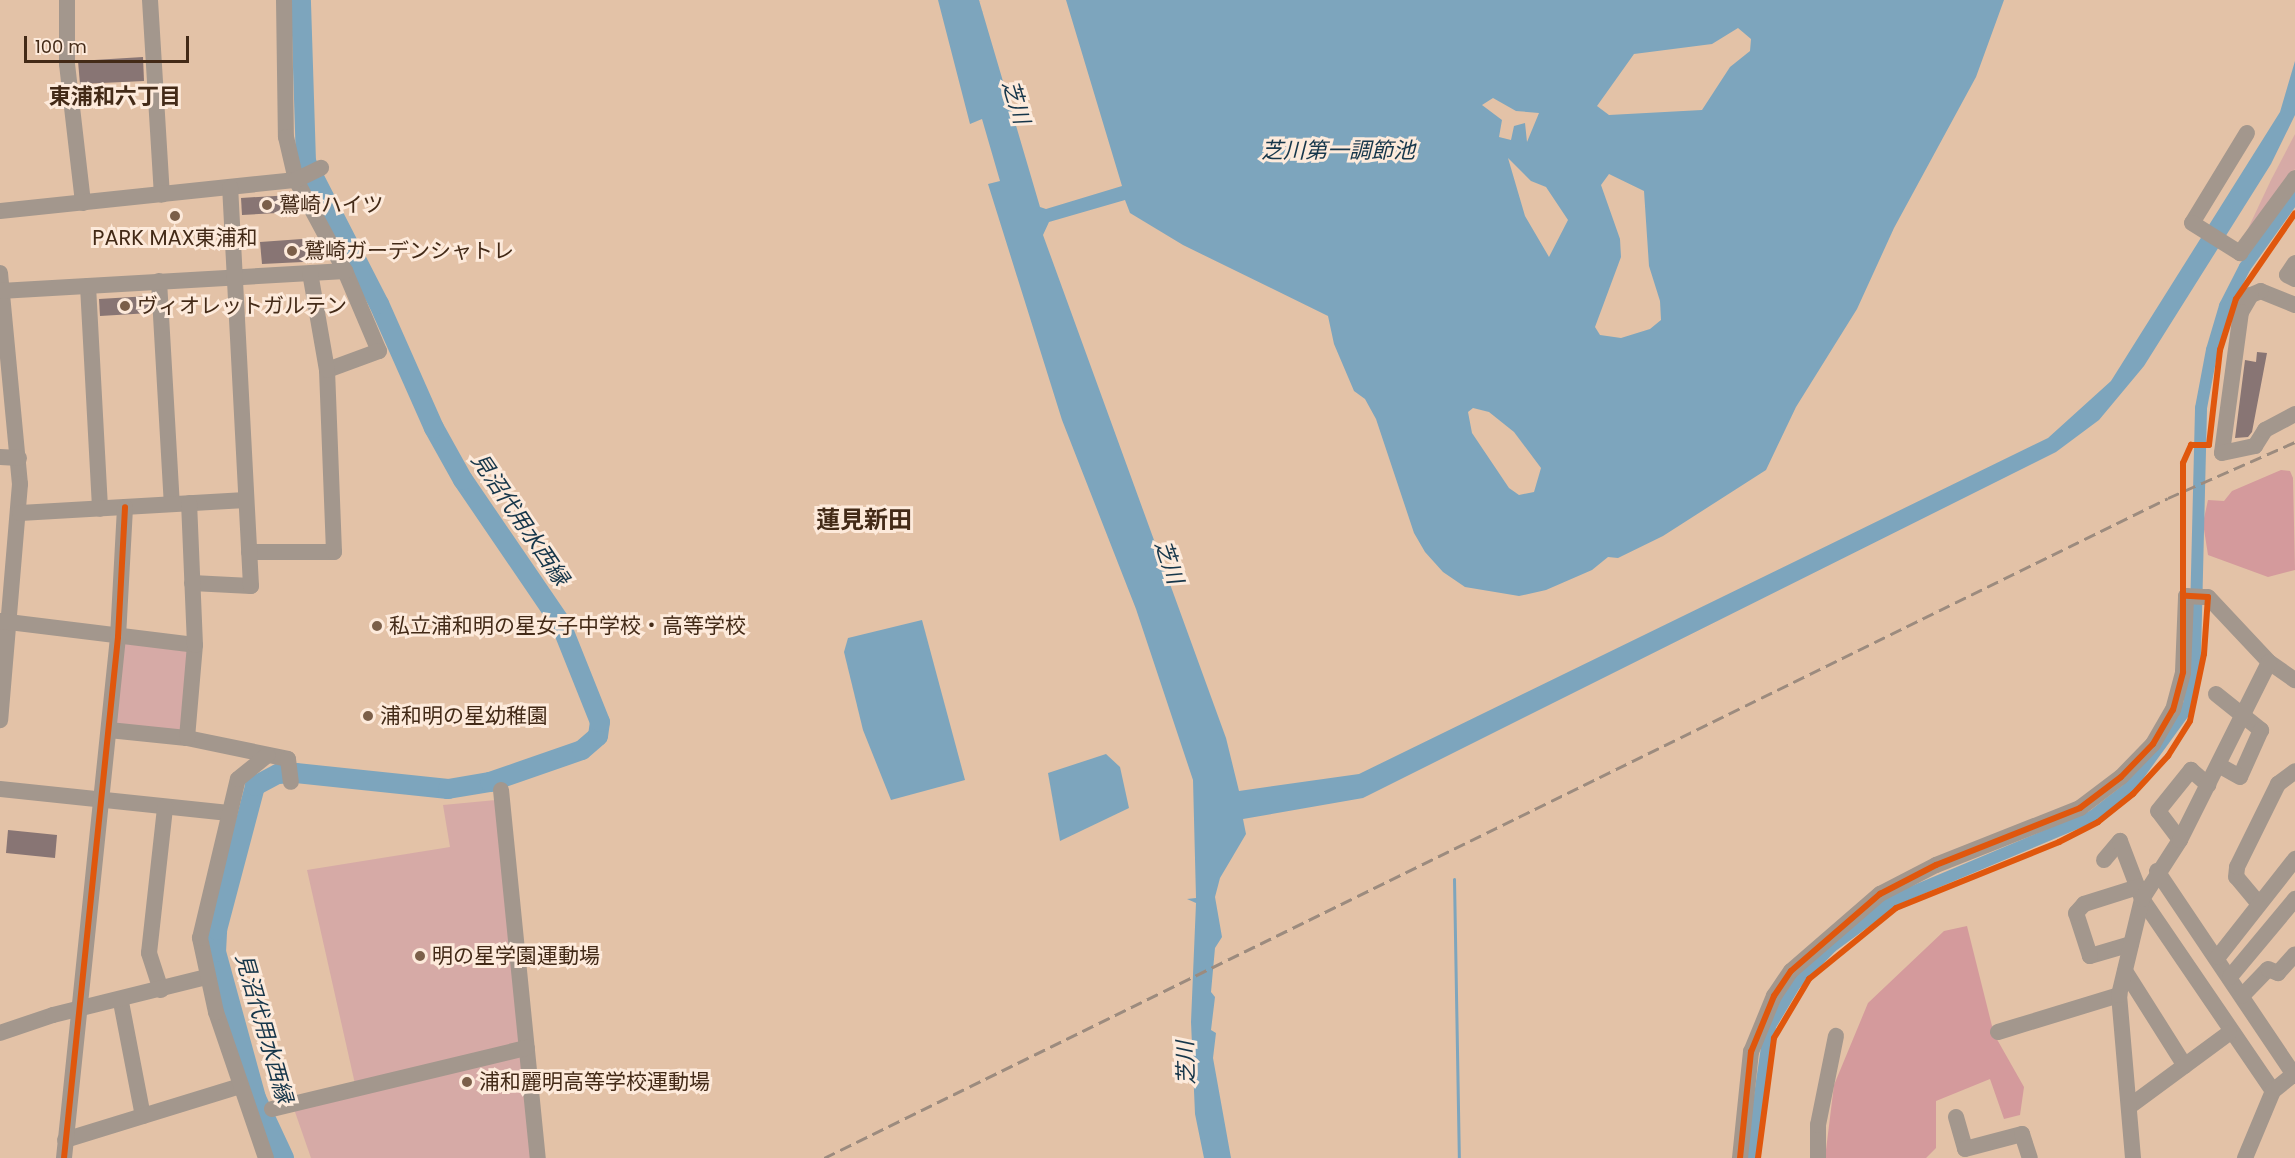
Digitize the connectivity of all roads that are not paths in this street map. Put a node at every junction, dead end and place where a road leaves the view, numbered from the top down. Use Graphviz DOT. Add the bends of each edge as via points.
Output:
graph roads {
  1 [pos="67,0"];
  2 [pos="150,0"];
  3 [pos="284,0"];
  4 [pos="2247,133"];
  5 [pos="321,168"];
  6 [pos="301,177"];
  7 [pos="2295,178"];
  8 [pos="230,188"];
  9 [pos="162,195"];
  10 [pos="83,203"];
  11 [pos="0,211"];
  12 [pos="2295,263"];
  13 [pos="345,271"];
  14 [pos="0,273"];
  15 [pos="310,273"];
  16 [pos="234,276"];
  17 [pos="2295,279"];
  18 [pos="159,282"];
  19 [pos="88,286"];
  20 [pos="1,291"];
  21 [pos="2295,305"];
  22 [pos="327,370"];
  23 [pos="2295,414"];
  24 [pos="0,457"];
  25 [pos="19,458"];
  26 [pos="246,500"];
  27 [pos="180,504"];
  28 [pos="125,507"];
  29 [pos="100,509"];
  30 [pos="20,513"];
  31 [pos="249,552"];
  32 [pos="192,583"];
  33 [pos="5,621"];
  34 [pos="118,637"];
  35 [pos="195,645"];
  36 [pos="2269,662"];
  37 [pos="2295,680"];
  38 [pos="2216,694"];
  39 [pos="2242,716"];
  40 [pos="0,720"];
  41 [pos="109,730"];
  42 [pos="187,738"];
  43 [pos="268,755"];
  44 [pos="2220,765"];
  45 [pos="2295,771"];
  46 [pos="291,782"];
  47 [pos="2208,785"];
  48 [pos="0,789"];
  49 [pos="501,790"];
  50 [pos="102,800"];
  51 [pos="165,807"];
  52 [pos="230,813"];
  53 [pos="2180,840"];
  54 [pos="2294,856"];
  55 [pos="2104,860"];
  56 [pos="2157,872"];
  57 [pos="2274,887"];
  58 [pos="2140,893"];
  59 [pos="2293,902"];
  60 [pos="2259,904"];
  61 [pos="2131,944"];
  62 [pos="2295,954"];
  63 [pos="2218,957"];
  64 [pos="2125,971"];
  65 [pos="207,977"];
  66 [pos="2230,977"];
  67 [pos="161,990"];
  68 [pos="2119,995"];
  69 [pos="2242,996"];
  70 [pos="121,1002"];
  71 [pos="79,1011"];
  72 [pos="1998,1032"];
  73 [pos="2229,1032"];
  74 [pos="0,1033"];
  75 [pos="1836,1036"];
  76 [pos="527,1048"];
  77 [pos="2185,1065"];
  78 [pos="2294,1074"];
  79 [pos="240,1086"];
  80 [pos="2273,1091"];
  81 [pos="2130,1106"];
  82 [pos="272,1109"];
  83 [pos="143,1116"];
  84 [pos="1956,1118"];
  85 [pos="65,1140"];
  86 [pos="64,1158"];
  87 [pos="266,1158"];
  88 [pos="538,1158"];
  89 [pos="1740,1158"];
  90 [pos="1818,1158"];
  91 [pos="2030,1158"];
  92 [pos="2133,1158"];
  93 [pos="2245,1158"];
  1 -- 10 [label="street" via="67,64"];
  2 -- 9 [label="street"];
  3 -- 6 [label="street" via="286,137"];
  4 -- 7 [label="street" via="2192,223 2240,253"];
  5 -- 6 [label="street"];
  6 -- 8 [label="street"];
  6 -- 13 [label="street"];
  8 -- 9 [label="street"];
  8 -- 16 [label="street"];
  9 -- 10 [label="street"];
  10 -- 11 [label="street"];
  12 -- 17 [label="street" via="2287,275"];
  13 -- 15 [label="street"];
  13 -- 22 [label="street" via="379,351"];
  14 -- 20 [label="street"];
  15 -- 16 [label="street"];
  15 -- 22 [label="street"];
  16 -- 18 [label="street"];
  16 -- 26 [label="street"];
  18 -- 19 [label="street"];
  18 -- 27 [label="street"];
  19 -- 20 [label="street"];
  19 -- 29 [label="street"];
  20 -- 25 [label="street"];
  21 -- 23 [label="street" via="2261,291 2250,295 2241,312 2222,453 2255,446 2265,430"];
  22 -- 31 [label="street" via="334,552"];
  24 -- 25 [label="street"];
  25 -- 30 [label="street"];
  26 -- 27 [label="street"];
  26 -- 31 [label="street"];
  27 -- 28 [label="street"];
  27 -- 32 [label="street"];
  28 -- 29 [label="street"];
  28 -- 34 [label="street"];
  29 -- 30 [label="street"];
  30 -- 33 [label="street"];
  31 -- 32 [label="street" via="251,586"];
  32 -- 35 [label="street"];
  33 -- 34 [label="street"];
  33 -- 40 [label="street"];
  34 -- 35 [label="street"];
  34 -- 41 [label="street"];
  35 -- 42 [label="street"];
  36 -- 37 [label="street"];
  36 -- 39 [label="street"];
  36 -- 89 [label="street" via="2197,596 2186,596 2183,672 2173,710 2153,744 2121,777 2080,808 1936,865 1880,894 1832,931 1786,977 1751,1052"];
  38 -- 39 [label="street"];
  39 -- 44 [label="street"];
  39 -- 44 [label="street" via="2261,730 2240,777"];
  41 -- 42 [label="street"];
  41 -- 50 [label="street"];
  42 -- 43 [label="street"];
  43 -- 46 [label="street" via="288,759"];
  43 -- 52 [label="street" via="238,779"];
  44 -- 47 [label="street"];
  45 -- 60 [label="street" via="2278,784 2237,867 2236,877"];
  47 -- 53 [label="street"];
  47 -- 53 [label="street" via="2191,770 2158,811"];
  48 -- 50 [label="street"];
  49 -- 76 [label="street"];
  50 -- 51 [label="street"];
  50 -- 71 [label="street"];
  51 -- 52 [label="street"];
  51 -- 67 [label="street" via="149,953"];
  52 -- 65 [label="street" via="201,921"];
  53 -- 56 [label="street"];
  54 -- 57 [label="street"];
  55 -- 58 [label="street" via="2121,841"];
  56 -- 58 [label="street"];
  56 -- 63 [label="street"];
  57 -- 59 [label="street"];
  57 -- 60 [label="street"];
  58 -- 61 [label="street"];
  58 -- 61 [label="street" via="2084,904 2076,913 2090,956"];
  58 -- 73 [label="street"];
  59 -- 66 [label="street"];
  60 -- 63 [label="street"];
  61 -- 64 [label="street"];
  62 -- 69 [label="street" via="2278,973 2268,969"];
  63 -- 66 [label="street"];
  64 -- 68 [label="street"];
  64 -- 77 [label="street"];
  65 -- 67 [label="street"];
  65 -- 79 [label="street"];
  66 -- 69 [label="street"];
  67 -- 70 [label="street"];
  68 -- 72 [label="street"];
  68 -- 81 [label="street"];
  69 -- 78 [label="street"];
  70 -- 71 [label="street"];
  70 -- 83 [label="street"];
  71 -- 74 [label="street" via="53,1015"];
  71 -- 85 [label="street"];
  73 -- 77 [label="street"];
  73 -- 80 [label="street"];
  75 -- 90 [label="street" via="1818,1125"];
  76 -- 82 [label="street"];
  76 -- 88 [label="street"];
  77 -- 81 [label="street"];
  78 -- 80 [label="street"];
  79 -- 83 [label="street"];
  79 -- 87 [label="street"];
  80 -- 93 [label="street"];
  81 -- 92 [label="street"];
  83 -- 85 [label="street"];
  84 -- 91 [label="street" via="1965,1149 2022,1134"];
  85 -- 86 [label="street"];
}
